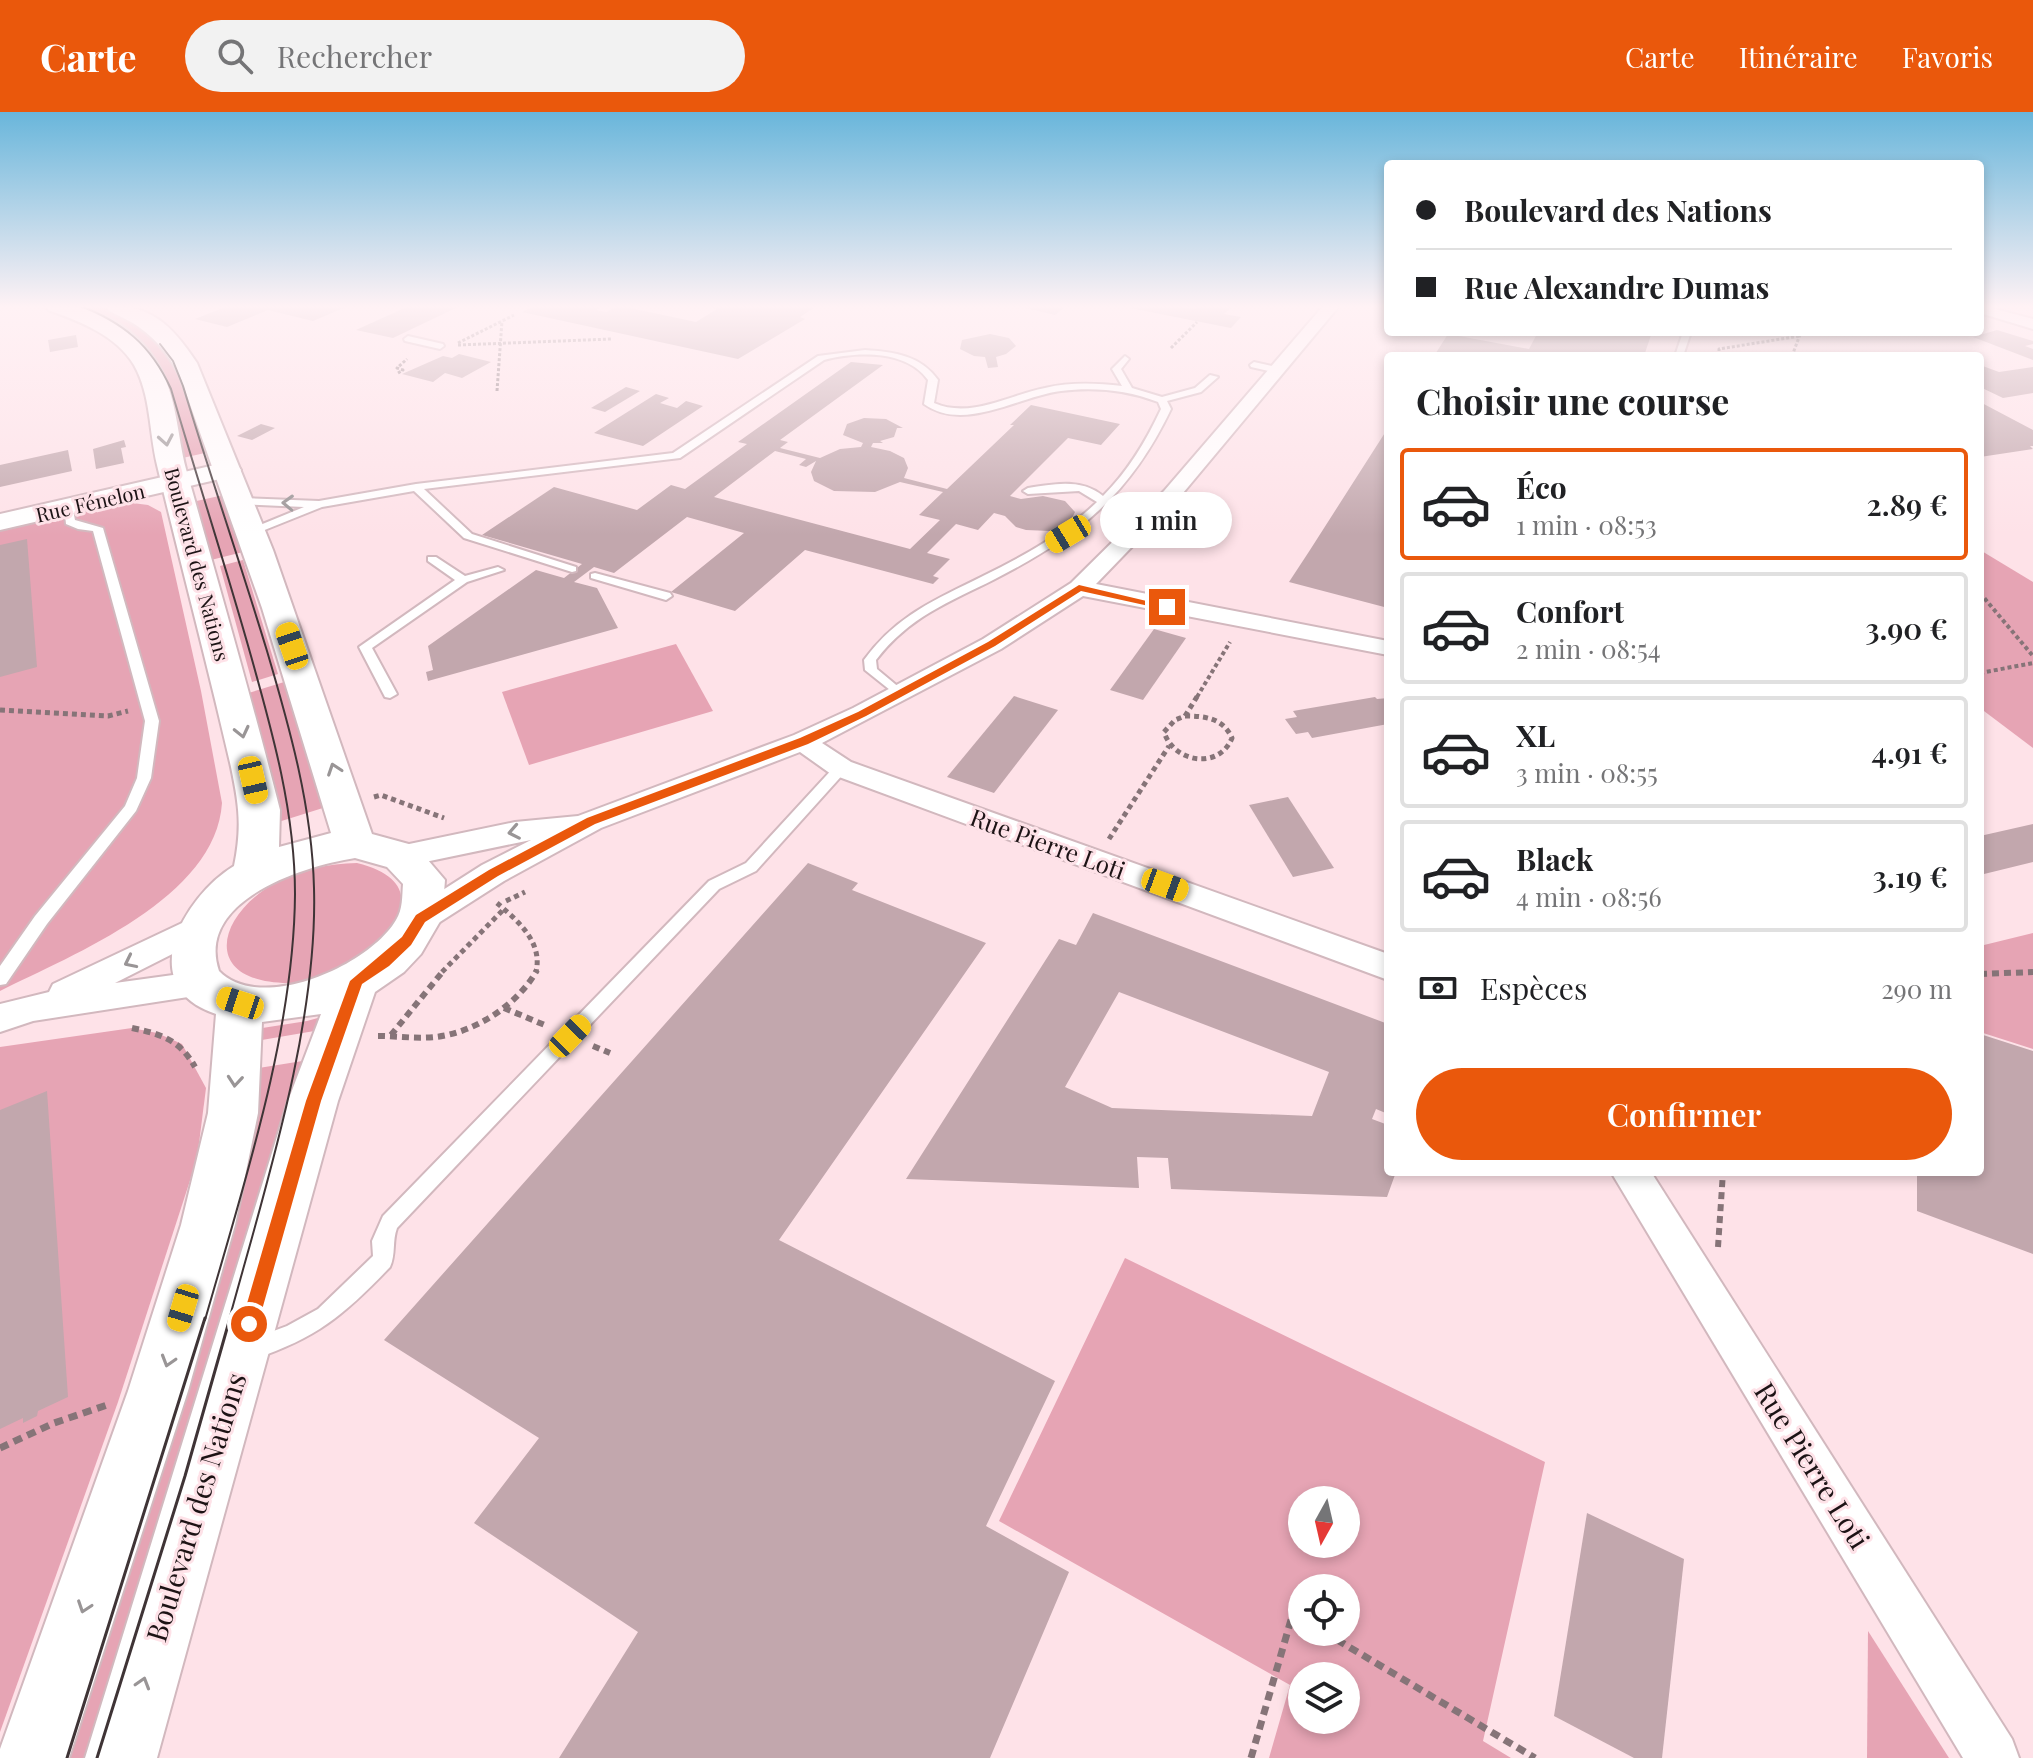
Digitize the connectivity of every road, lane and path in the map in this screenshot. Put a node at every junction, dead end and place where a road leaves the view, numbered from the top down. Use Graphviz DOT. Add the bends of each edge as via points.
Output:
graph roads {
  1 [pos="153,382"];
  2 [pos="192,382"];
  3 [pos="498,382"];
  4 [pos="786,382"];
  5 [pos="933,382"];
  6 [pos="1124,382"];
  7 [pos="1207,382"];
  8 [pos="1268,382"];
  9 [pos="1128,389"];
  10 [pos="497,391"];
  11 [pos="1162,400"];
  12 [pos="228,470"];
  13 [pos="1085,475"];
  14 [pos="176,482"];
  15 [pos="416,487"];
  16 [pos="1090,490"];
  17 [pos="1028,491"];
  18 [pos="1103,502"];
  19 [pos="319,504"];
  20 [pos="68,507"];
  21 [pos="246,516"];
  22 [pos="0,522"];
  23 [pos="432,559"];
  24 [pos="572,569"];
  25 [pos="498,570"];
  26 [pos="595,576"];
  27 [pos="463,580"];
  28 [pos="1079,588"];
  29 [pos="666,596"];
  30 [pos="1984,598"];
  31 [pos="1243,622"];
  32 [pos="1384,647"];
  33 [pos="2033,656"];
  34 [pos="2033,663"];
  35 [pos="1984,672"];
  36 [pos="390,694"];
  37 [pos="900,694"];
  38 [pos="148,706"];
  39 [pos="0,710"];
  40 [pos="1185,716"];
  41 [pos="804,741"];
  42 [pos="1169,746"];
  43 [pos="841,768"];
  44 [pos="365,800"];
  45 [pos="591,821"];
  46 [pos="454,822"];
  47 [pos="355,844"];
  48 [pos="401,856"];
  49 [pos="1095,859"];
  50 [pos="254,873"];
  51 [pos="493,900"];
  52 [pos="504,909"];
  53 [pos="421,919"];
  54 [pos="199,927"];
  55 [pos="1384,966"];
  56 [pos="2033,972"];
  57 [pos="1984,974"];
  58 [pos="0,979"];
  59 [pos="356,981"];
  60 [pos="221,994"];
  61 [pos="33,1008"];
  62 [pos="0,1018"];
  63 [pos="132,1028"];
  64 [pos="390,1035"];
  65 [pos="370,1036"];
  66 [pos="193,1062"];
  67 [pos="1632,1176"];
  68 [pos="1723,1176"];
  69 [pos="1718,1250"];
  70 [pos="242,1352"];
  71 [pos="158,1391"];
  72 [pos="0,1448"];
  73 [pos="1288,1630"];
  74 [pos="1347,1646"];
  75 [pos="1523,1755"];
  76 [pos="33,1758"];
  77 [pos="121,1758"];
  78 [pos="1251,1758"];
  79 [pos="1535,1758"];
  80 [pos="1993,1758"];
  1 -- 14 [label="main road, Boulevard des Nations, one-way"];
  2 -- 12 [label="main road"];
  3 -- 10 [label="path"];
  4 -- 15 [label="lane" via="676,456"];
  5 -- 9 [label="lane" via="929,404 946,412 1078,386"];
  6 -- 9 [label="lane"];
  7 -- 11 [label="lane" via="1198,390"];
  8 -- 28 [label="street" via="1171,495"];
  9 -- 11 [label="lane"];
  11 -- 18 [label="lane" via="1166,409 1159,426 1126,478"];
  12 -- 14 [label="street, Rue Fénelon"];
  12 -- 21 [label="main road"];
  13 -- 16 [label="lane"];
  14 -- 20 [label="street, Rue Fénelon"];
  14 -- 50 [label="main road, Boulevard des Nations, one-way" via="260,810"];
  15 -- 19 [label="lane"];
  15 -- 24 [label="lane" via="468,536"];
  16 -- 17 [label="lane"];
  16 -- 18 [label="lane"];
  18 -- 37 [label="lane" via="1068,534 931,604 885,639 870,660 871,670"];
  19 -- 21 [label="lane"];
  19 -- 21 [label="lane, one-way"];
  20 -- 22 [label="street, Rue Fénelon"];
  20 -- 38 [label="lane" via="70,522 98,528"];
  47 -- 21 [label="main road, one-way"];
  23 -- 27 [label="lane"];
  25 -- 27 [label="lane"];
  26 -- 29 [label="lane"];
  27 -- 36 [label="lane" via="365,647"];
  28 -- 31 [label="street"];
  28 -- 37 [label="street"];
  30 -- 33 [label="path"];
  31 -- 32 [label="street"];
  31 -- 40 [label="path"];
  34 -- 35 [label="path"];
  37 -- 41 [label="street"];
  38 -- 39 [label="path" via="108,716"];
  38 -- 58 [label="lane" via="149,752 131,808"];
  40 -- 42 [label="path" via="1164,732"];
  40 -- 42 [label="path" via="1224,725 1231,745 1219,756 1198,759"];
  41 -- 43 [label="street, Rue Pierre Loti"];
  41 -- 45 [label="street"];
  42 -- 49 [label="path"];
  43 -- 49 [label="street, Rue Pierre Loti"];
  43 -- 70 [label="lane" via="751,867 714,885 390,1222 382,1241 383,1260 352,1294 305,1331"];
  44 -- 46 [label="path" via="381,795"];
  45 -- 48 [label="street, one-way"];
  45 -- 53 [label="street"];
  47 -- 48 [label="main road"];
  47 -- 50 [label="main road" via="294,855"];
  48 -- 53 [label="main road" via="424,880"];
  49 -- 55 [label="street, Rue Pierre Loti"];
  50 -- 54 [label="main road" via="222,898"];
  51 -- 52 [label="path"];
  52 -- 64 [label="path" via="447,966"];
  52 -- 64 [label="path" via="539,954 527,987 468,1029 428,1038"];
  53 -- 59 [label="main road" via="385,962"];
  54 -- 60 [label="main road" via="192,958"];
  54 -- 61 [label="street, one-way"];
  56 -- 57 [label="path"];
  59 -- 60 [label="main road" via="278,1005"];
  59 -- 70 [label="main road, Boulevard des Nations" via="313,1101"];
  60 -- 61 [label="street"];
  60 -- 71 [label="main road, one-way" via="233,1113 208,1225"];
  61 -- 62 [label="street"];
  63 -- 66 [label="path" via="182,1044"];
  64 -- 65 [label="path"];
  67 -- 80 [label="street, Rue Pierre Loti"];
  68 -- 69 [label="path"];
  77 -- 70 [label="main road, Boulevard des Nations, one-way"];
  71 -- 72 [label="path" via="73,1416"];
  71 -- 76 [label="main road, one-way"];
  73 -- 78 [label="path"];
  74 -- 75 [label="path"];
  75 -- 79 [label="path"];
}
